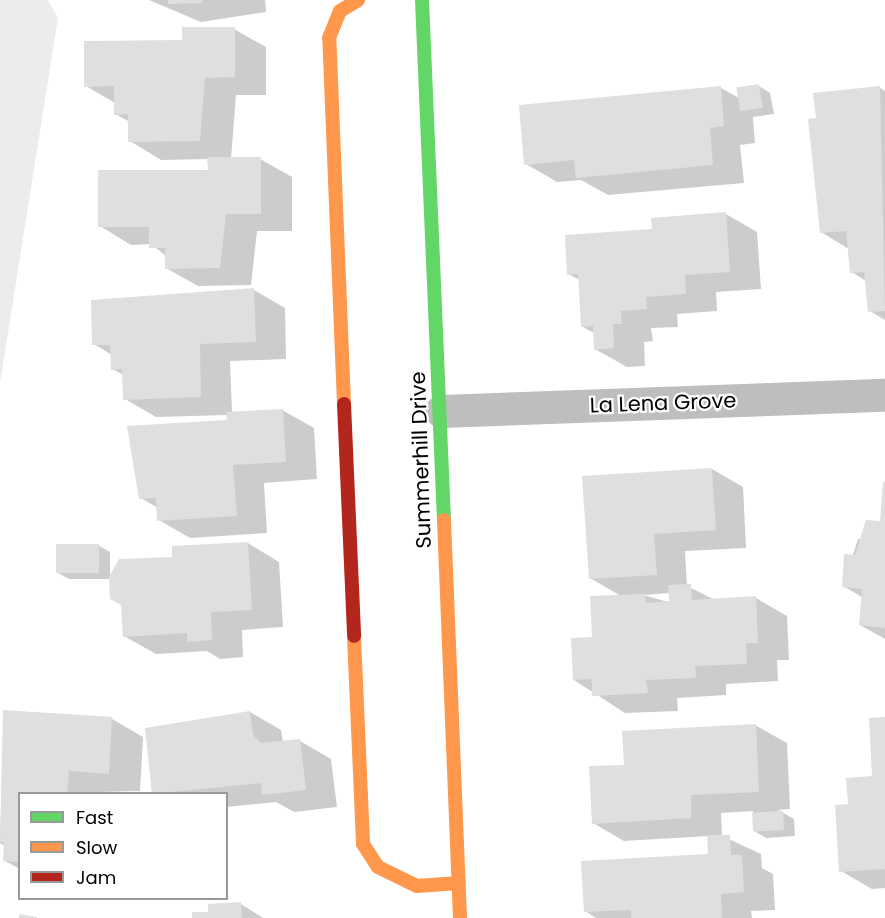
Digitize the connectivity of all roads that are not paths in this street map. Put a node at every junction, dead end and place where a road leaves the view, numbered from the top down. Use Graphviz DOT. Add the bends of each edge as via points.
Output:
graph roads {
  1 [pos="358,0"];
  2 [pos="422,0"];
  3 [pos="885,395"];
  4 [pos="441,411"];
  5 [pos="459,883"];
  6 [pos="460,918"];
  1 -- 5 [label="street" via="340,11 329,38 363,844 378,867 417,886"];
  2 -- 4 [label="street, Summerhill Drive"];
  3 -- 4 [label="street, La Lena Grove"];
  4 -- 5 [label="street, Summerhill Drive"];
  5 -- 6 [label="street, Summerhill Drive"];
}
